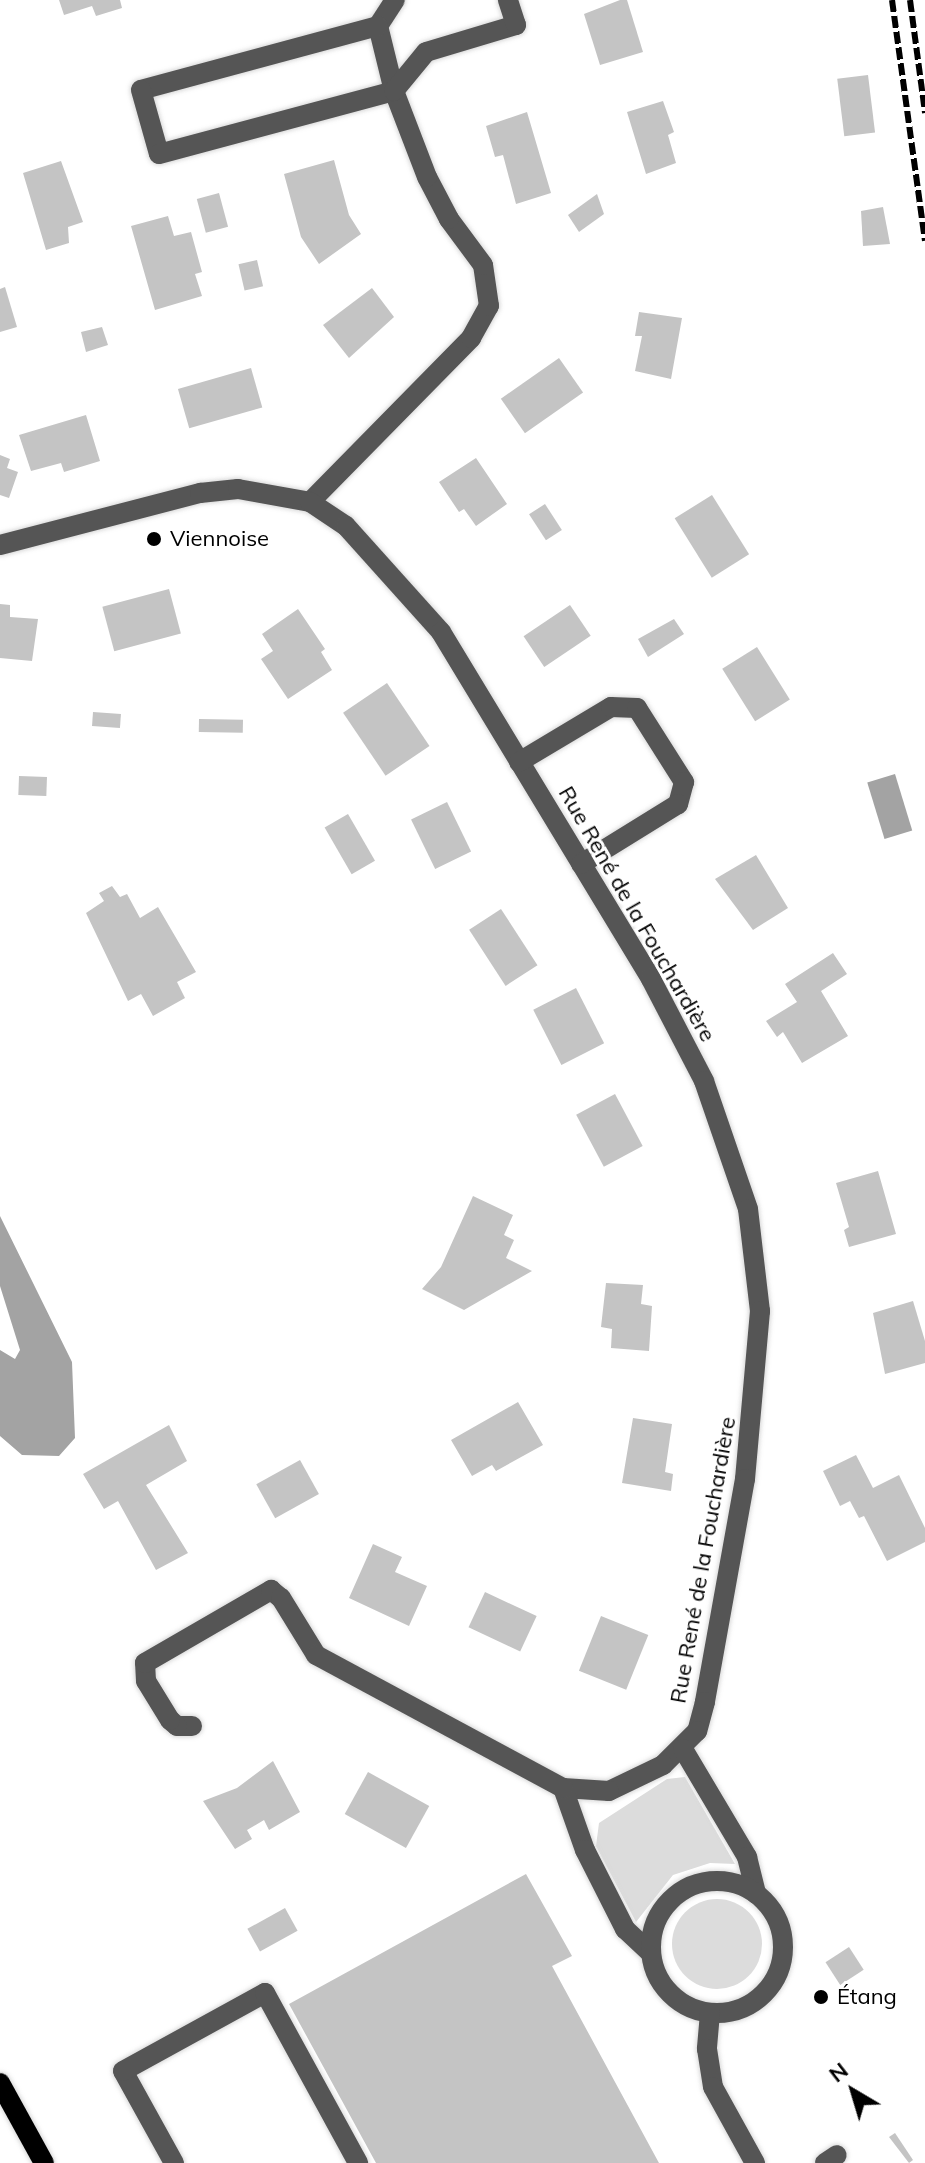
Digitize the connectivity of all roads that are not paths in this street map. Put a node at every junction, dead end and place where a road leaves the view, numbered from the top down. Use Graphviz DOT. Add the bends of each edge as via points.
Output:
graph roads {
  1 [pos="395,0"];
  2 [pos="508,0"];
  3 [pos="378,26"];
  4 [pos="394,91"];
  5 [pos="310,502"];
  6 [pos="0,545"];
  7 [pos="519,762"];
  8 [pos="581,864"];
  9 [pos="192,1726"];
  10 [pos="683,1749"];
  11 [pos="563,1788"];
  12 [pos="756,1894"];
  13 [pos="651,1953"];
  14 [pos="710,2013"];
  15 [pos="0,2083"];
  16 [pos="44,2163"];
  17 [pos="174,2163"];
  18 [pos="358,2163"];
  19 [pos="755,2163"];
  1 -- 3 [label="street"];
  2 -- 4 [label="street" via="516,25 426,52"];
  3 -- 4 [label="street"];
  3 -- 4 [label="street" via="141,90 159,154"];
  4 -- 5 [label="street" via="434,191 483,265 489,306 471,338"];
  5 -- 6 [label="street, Rue René de la Fouchardière" via="238,489 200,493"];
  5 -- 7 [label="street, Rue René de la Fouchardière" via="346,526 412,594"];
  7 -- 8 [label="street, Rue René de la Fouchardière"];
  7 -- 8 [label="street" via="611,707 637,708 684,782 678,804"];
  8 -- 10 [label="street, Rue René de la Fouchardière" via="651,979 704,1081 734,1160 756,1255 760,1311 745,1479 705,1702 697,1731"];
  9 -- 11 [label="street" via="170,1720 146,1681 145,1663 271,1590 316,1655"];
  10 -- 11 [label="street" via="609,1791"];
  10 -- 12 [label="street" via="747,1857"];
  11 -- 13 [label="street" via="585,1850 625,1929"];
  12 -- 13 [label="street" via="715,1881 675,1895 661,1912"];
  12 -- 14 [label="street" via="781,1928 779,1970 752,2003"];
  13 -- 14 [label="street" via="670,1994"];
  14 -- 19 [label="street" via="707,2049 713,2087"];
  15 -- 16 [label="main road"];
  17 -- 18 [label="street" via="123,2071 265,1993"];
}
